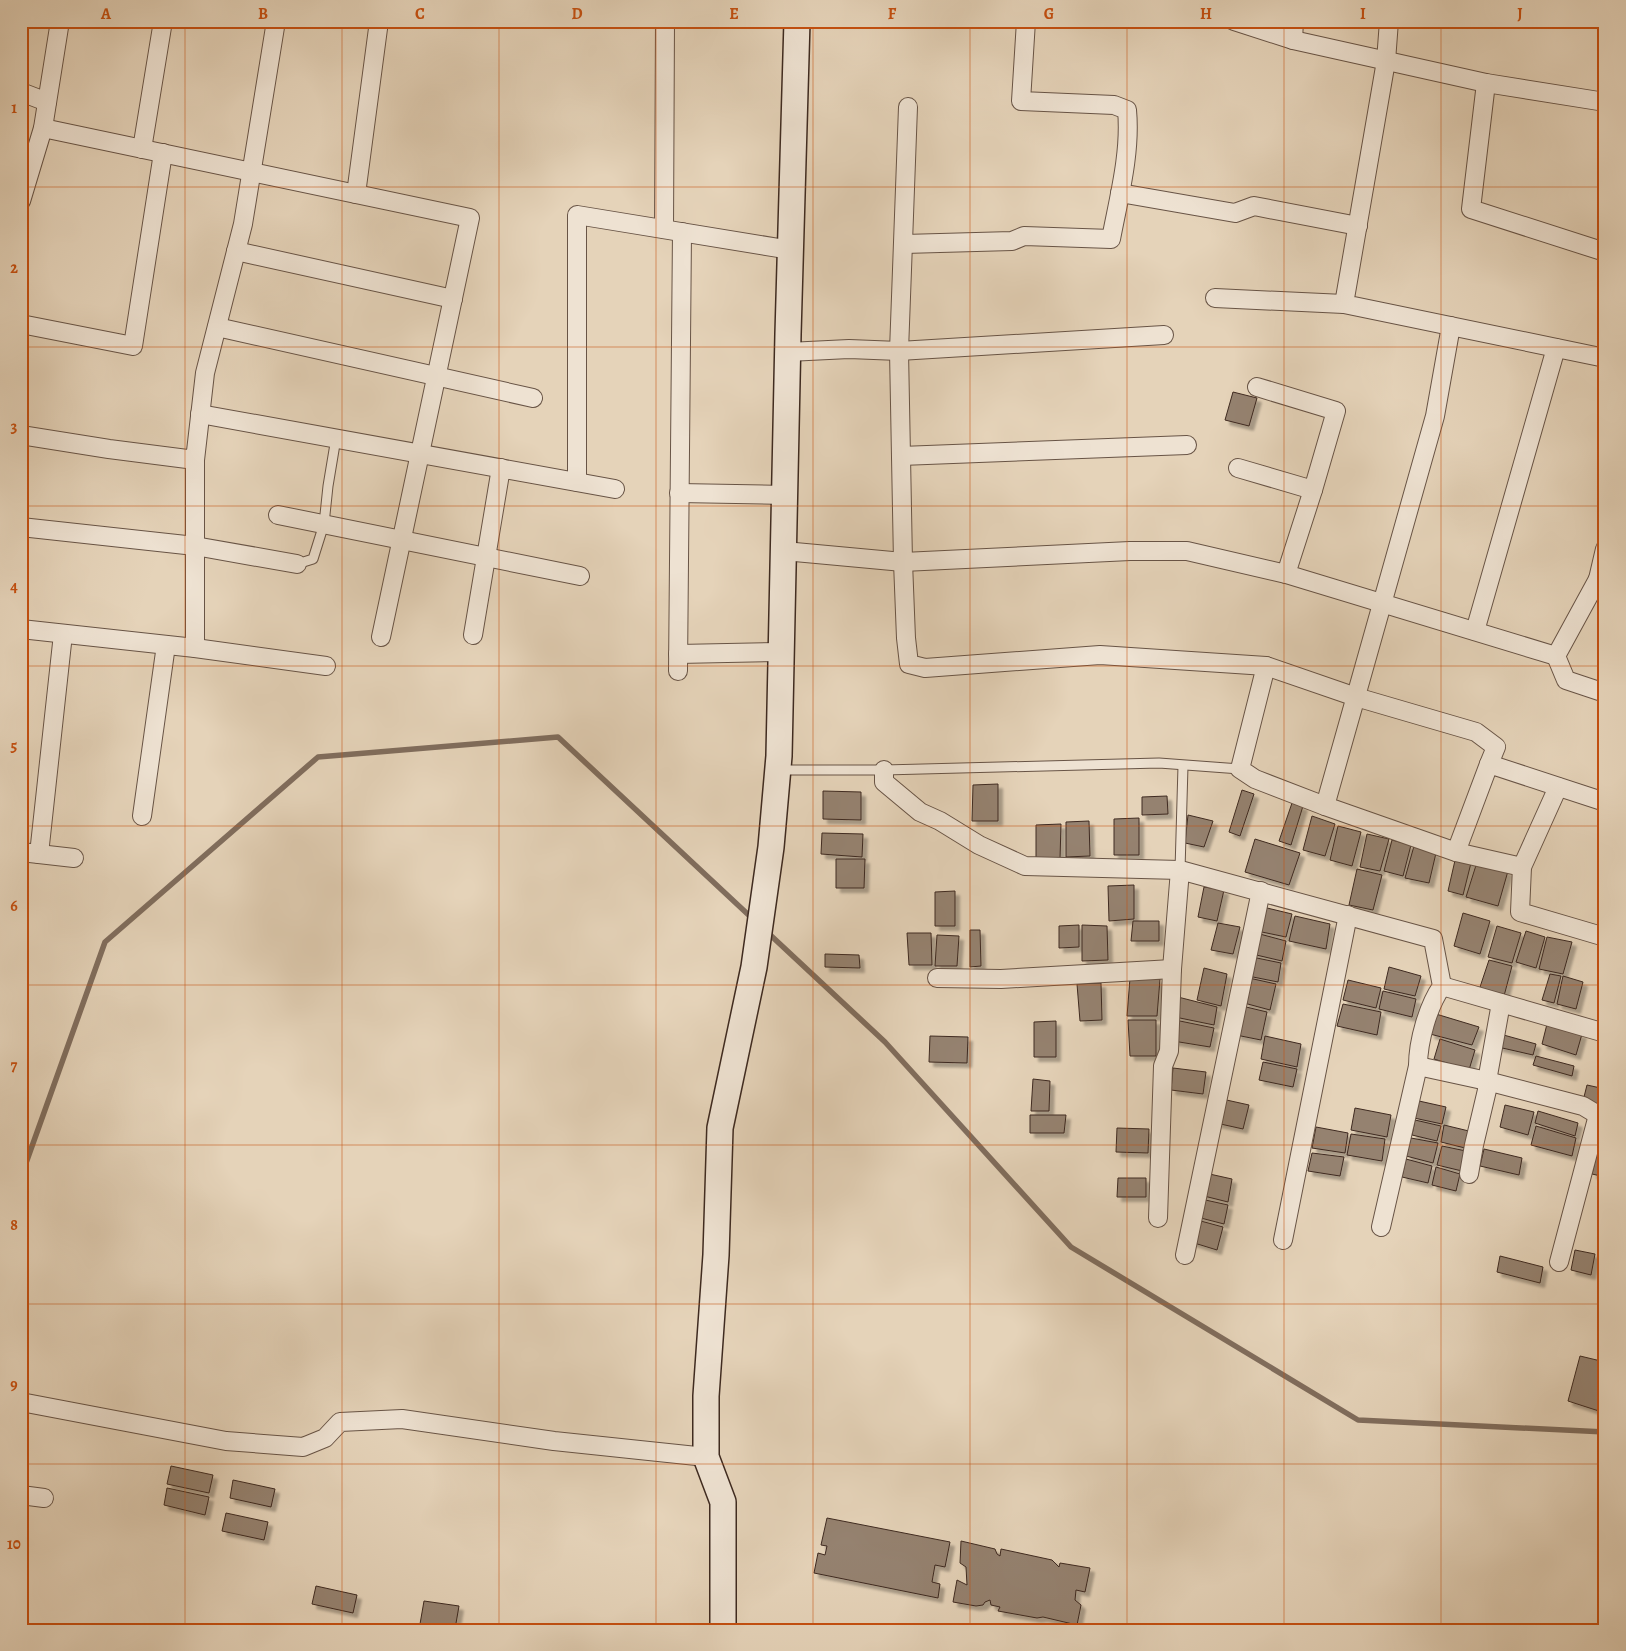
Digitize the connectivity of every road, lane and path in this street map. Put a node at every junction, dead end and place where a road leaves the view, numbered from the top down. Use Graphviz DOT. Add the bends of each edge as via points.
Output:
graph roads {
  1 [pos="60,21"];
  2 [pos="163,21"];
  3 [pos="276,21"];
  4 [pos="379,21"];
  5 [pos="665,21"];
  6 [pos="797,21"];
  7 [pos="1026,21"];
  8 [pos="1234,21"];
  9 [pos="1294,21"];
  10 [pos="1389,21"];
  11 [pos="1293,40"];
  12 [pos="1386,61"];
  13 [pos="1486,83"];
  14 [pos="21,92"];
  15 [pos="47,102"];
  16 [pos="1605,102"];
  17 [pos="908,107"];
  18 [pos="43,128"];
  19 [pos="142,149"];
  20 [pos="163,153"];
  21 [pos="252,172"];
  22 [pos="1120,193"];
  23 [pos="356,194"];
  24 [pos="21,201"];
  25 [pos="1358,226"];
  26 [pos="664,229"];
  27 [pos="682,232"];
  28 [pos="904,244"];
  29 [pos="791,250"];
  30 [pos="236,252"];
  31 [pos="1605,252"];
  32 [pos="1215,298"];
  33 [pos="453,299"];
  34 [pos="1344,304"];
  35 [pos="21,324"];
  36 [pos="1451,326"];
  37 [pos="217,327"];
  38 [pos="1164,336"];
  39 [pos="1556,348"];
  40 [pos="899,351"];
  41 [pos="788,352"];
  42 [pos="1605,358"];
  43 [pos="436,376"];
  44 [pos="1257,387"];
  45 [pos="533,398"];
  46 [pos="200,414"];
  47 [pos="21,435"];
  48 [pos="336,438"];
  49 [pos="1187,445"];
  50 [pos="420,454"];
  51 [pos="901,456"];
  52 [pos="195,460"];
  53 [pos="501,468"];
  54 [pos="1238,468"];
  55 [pos="577,482"];
  56 [pos="615,489"];
  57 [pos="1313,490"];
  58 [pos="680,493"];
  59 [pos="785,495"];
  60 [pos="278,516"];
  61 [pos="324,524"];
  62 [pos="21,527"];
  63 [pos="402,540"];
  64 [pos="195,546"];
  65 [pos="1605,549"];
  66 [pos="784,551"];
  67 [pos="486,557"];
  68 [pos="903,562"];
  69 [pos="297,564"];
  70 [pos="1286,574"];
  71 [pos="580,576"];
  72 [pos="1601,580"];
  73 [pos="1382,602"];
  74 [pos="21,629"];
  75 [pos="1476,631"];
  76 [pos="64,634"];
  77 [pos="473,635"];
  78 [pos="381,637"];
  79 [pos="166,645"];
  80 [pos="195,648"];
  81 [pos="782,652"];
  82 [pos="1556,656"];
  83 [pos="326,666"];
  84 [pos="1266,666"];
  85 [pos="1605,693"];
  86 [pos="1356,697"];
  87 [pos="1489,764"];
  88 [pos="1183,766"];
  89 [pos="1240,769"];
  90 [pos="778,770"];
  91 [pos="884,770"];
  92 [pos="1558,787"];
  93 [pos="1605,802"];
  94 [pos="1325,806"];
  95 [pos="142,816"];
  96 [pos="21,852"];
  97 [pos="1456,852"];
  98 [pos="39,854"];
  99 [pos="74,858"];
  100 [pos="1522,867"];
  101 [pos="1180,870"];
  102 [pos="1261,891"];
  103 [pos="1348,915"];
  104 [pos="1605,937"];
  105 [pos="1172,969"];
  106 [pos="937,978"];
  107 [pos="1442,986"];
  108 [pos="1501,1003"];
  109 [pos="1605,1033"];
  110 [pos="1418,1066"];
  111 [pos="1487,1081"];
  112 [pos="1601,1116"];
  113 [pos="1469,1174"];
  114 [pos="1158,1218"];
  115 [pos="1381,1227"];
  116 [pos="1283,1240"];
  117 [pos="1185,1255"];
  118 [pos="1559,1262"];
  119 [pos="21,1402"];
  120 [pos="706,1457"];
  121 [pos="21,1495"];
  122 [pos="44,1498"];
  123 [pos="723,1630"];
  1 -- 15 [label="street"];
  2 -- 19 [label="street"];
  3 -- 21 [label="street"];
  4 -- 23 [label="street"];
  5 -- 26 [label="street"];
  6 -- 29 [label="street"];
  7 -- 22 [label="street" via="1021,101 1114,105 1127,110 1129,128"];
  8 -- 11 [label="street"];
  9 -- 11 [label="street"];
  10 -- 12 [label="street"];
  11 -- 12 [label="street"];
  12 -- 13 [label="street"];
  12 -- 25 [label="street"];
  13 -- 16 [label="street"];
  13 -- 31 [label="street" via="1471,210"];
  14 -- 15 [label="street"];
  15 -- 18 [label="street"];
  17 -- 28 [label="street"];
  18 -- 19 [label="street"];
  18 -- 24 [label="street"];
  19 -- 20 [label="street"];
  20 -- 21 [label="street"];
  20 -- 35 [label="street" via="133,346"];
  21 -- 23 [label="street"];
  21 -- 30 [label="street"];
  22 -- 25 [label="street" via="1235,213 1254,206"];
  22 -- 28 [label="street" via="1111,239 1024,236 1012,241"];
  23 -- 33 [label="street" via="470,218"];
  25 -- 34 [label="street"];
  26 -- 27 [label="street"];
  26 -- 55 [label="street" via="577,214"];
  27 -- 29 [label="street"];
  27 -- 58 [label="street"];
  28 -- 40 [label="street"];
  29 -- 41 [label="street"];
  30 -- 33 [label="street"];
  30 -- 37 [label="street"];
  32 -- 34 [label="street"];
  33 -- 43 [label="street"];
  34 -- 36 [label="street"];
  36 -- 39 [label="street"];
  36 -- 73 [label="street" via="1435,416"];
  37 -- 43 [label="street"];
  37 -- 46 [label="street" via="205,373"];
  38 -- 40 [label="street"];
  39 -- 42 [label="street"];
  39 -- 75 [label="street"];
  40 -- 41 [label="street"];
  40 -- 51 [label="street"];
  41 -- 59 [label="street"];
  43 -- 45 [label="street"];
  43 -- 50 [label="street"];
  44 -- 57 [label="street" via="1336,411"];
  46 -- 48 [label="street"];
  46 -- 52 [label="street"];
  47 -- 52 [label="street"];
  48 -- 50 [label="street"];
  48 -- 61 [label="lane"];
  49 -- 51 [label="street"];
  50 -- 53 [label="street"];
  50 -- 63 [label="street"];
  51 -- 68 [label="street"];
  52 -- 64 [label="street"];
  53 -- 55 [label="street"];
  53 -- 67 [label="street"];
  54 -- 57 [label="street"];
  55 -- 56 [label="street"];
  57 -- 70 [label="street"];
  58 -- 59 [label="street"];
  58 -- 81 [label="street" via="678,663"];
  59 -- 66 [label="street"];
  60 -- 61 [label="street"];
  61 -- 63 [label="street"];
  61 -- 69 [label="lane" via="313,559"];
  62 -- 64 [label="street"];
  63 -- 67 [label="street"];
  63 -- 78 [label="street"];
  64 -- 69 [label="street"];
  64 -- 80 [label="street"];
  65 -- 72 [label="street"];
  66 -- 68 [label="street"];
  66 -- 81 [label="street"];
  67 -- 71 [label="street"];
  67 -- 77 [label="street"];
  68 -- 70 [label="street" via="1188,552"];
  68 -- 84 [label="street" via="909,664 925,668 1100,656"];
  70 -- 73 [label="street"];
  72 -- 82 [label="street"];
  73 -- 75 [label="street"];
  73 -- 86 [label="street"];
  74 -- 76 [label="street"];
  75 -- 82 [label="street"];
  76 -- 79 [label="street"];
  76 -- 98 [label="street"];
  79 -- 80 [label="street"];
  79 -- 95 [label="street"];
  80 -- 83 [label="street"];
  81 -- 90 [label="street"];
  82 -- 85 [label="street" via="1566,680"];
  84 -- 86 [label="street"];
  84 -- 89 [label="street"];
  86 -- 87 [label="street" via="1476,732 1496,747"];
  86 -- 94 [label="street"];
  87 -- 92 [label="street"];
  87 -- 97 [label="street"];
  88 -- 89 [label="lane"];
  88 -- 91 [label="lane" via="1159,763"];
  88 -- 101 [label="lane"];
  89 -- 94 [label="street" via="1255,779"];
  90 -- 91 [label="lane"];
  90 -- 120 [label="street" via="754,967 720,1128 716,1255 706,1396"];
  91 -- 101 [label="street" via="884,782 911,806 979,845 1025,866"];
  92 -- 93 [label="street"];
  92 -- 100 [label="street"];
  94 -- 97 [label="street"];
  96 -- 98 [label="street"];
  97 -- 100 [label="street"];
  98 -- 99 [label="street"];
  100 -- 104 [label="street" via="1520,912"];
  101 -- 102 [label="street"];
  101 -- 105 [label="street"];
  102 -- 103 [label="street"];
  102 -- 117 [label="street"];
  103 -- 107 [label="street" via="1433,939"];
  103 -- 116 [label="street"];
  105 -- 106 [label="street" via="1001,979"];
  105 -- 114 [label="street" via="1169,1050 1163,1066"];
  107 -- 108 [label="street"];
  107 -- 110 [label="street" via="1435,997 1418,1049"];
  108 -- 109 [label="street"];
  108 -- 111 [label="street"];
  110 -- 111 [label="street"];
  110 -- 115 [label="street"];
  111 -- 112 [label="street" via="1583,1106"];
  111 -- 113 [label="street"];
  112 -- 118 [label="street"];
  119 -- 120 [label="street" via="226,1441 302,1447 325,1438 340,1422 402,1419 554,1441"];
  120 -- 123 [label="street" via="723,1502"];
  121 -- 122 [label="street"];
}
